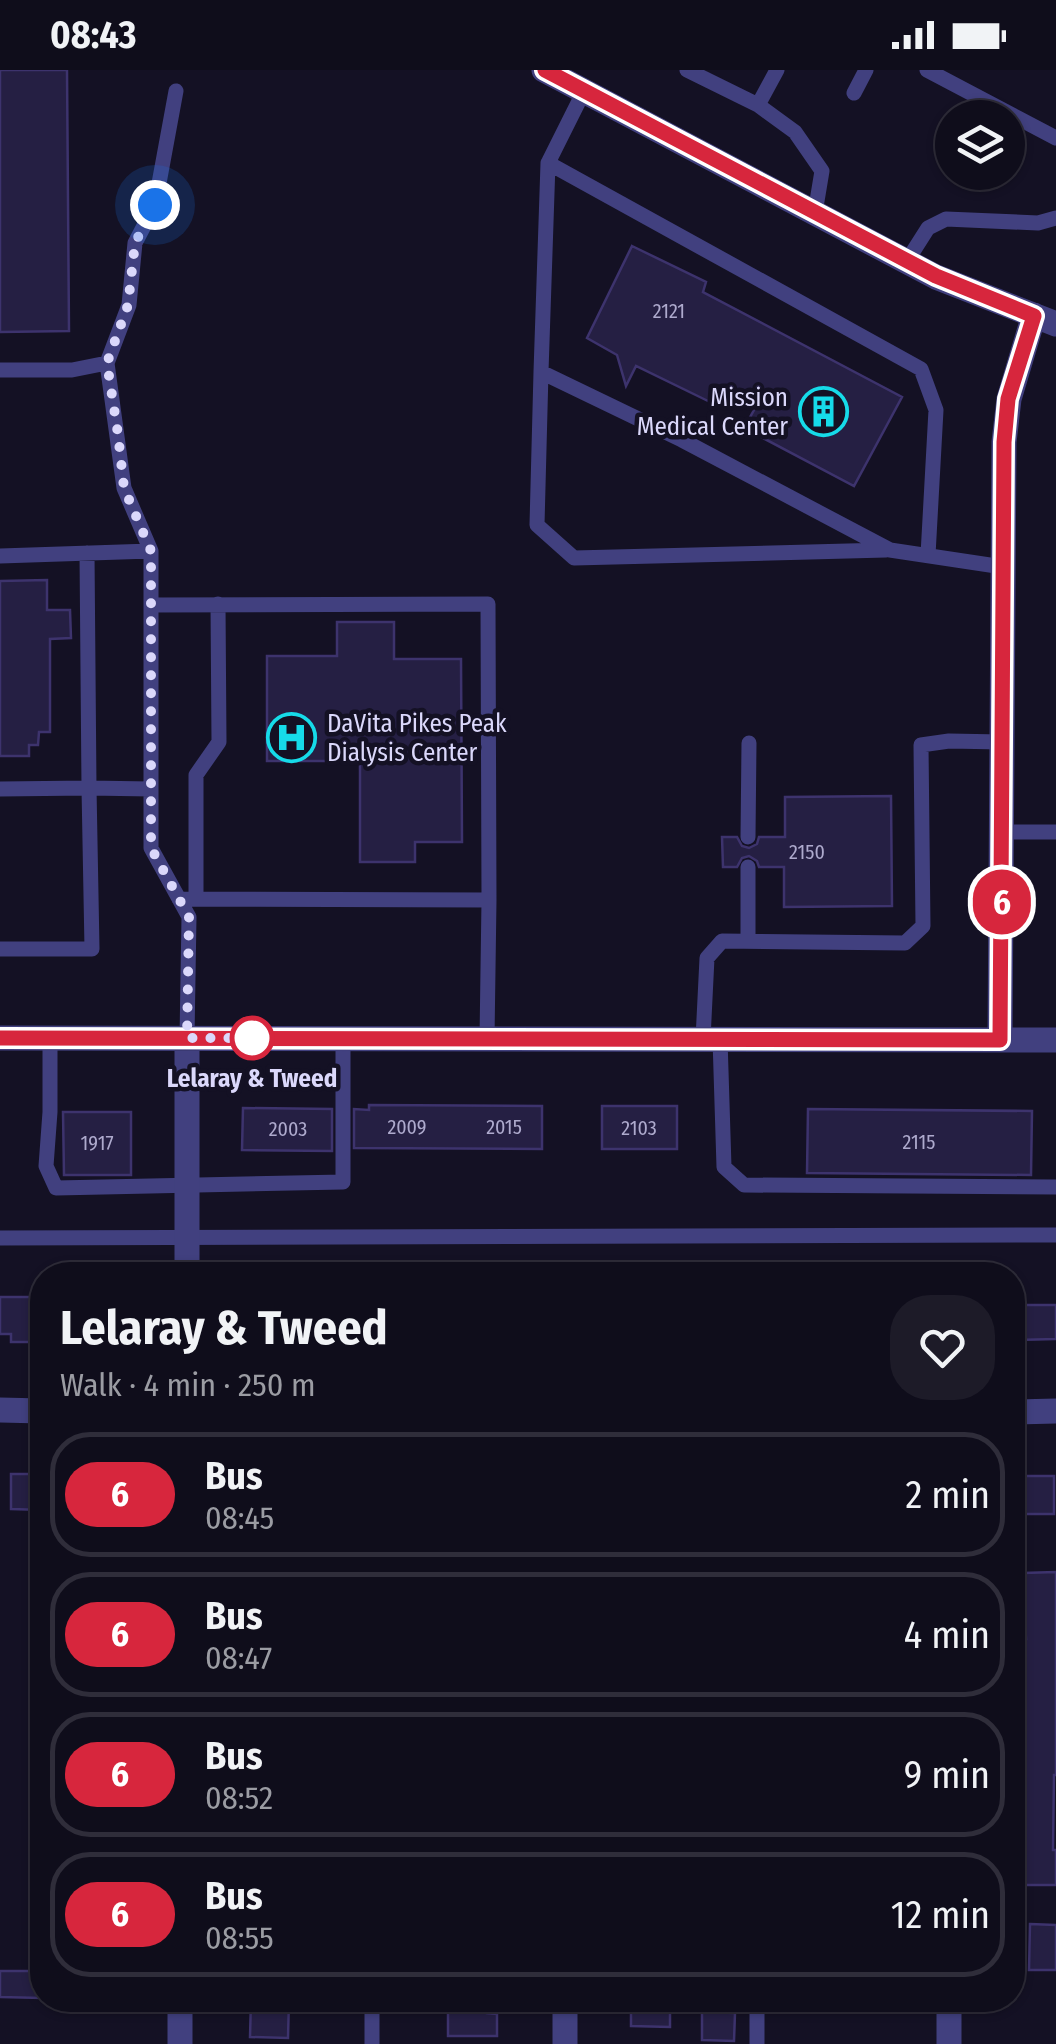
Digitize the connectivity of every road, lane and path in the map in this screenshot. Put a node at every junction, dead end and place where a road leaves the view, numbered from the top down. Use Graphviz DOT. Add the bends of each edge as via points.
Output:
graph roads {
  1 [pos="687,70"];
  2 [pos="776,70"];
  3 [pos="866,70"];
  4 [pos="927,70"];
  5 [pos="550,71"];
  6 [pos="176,91"];
  7 [pos="584,91"];
  8 [pos="854,93"];
  9 [pos="758,105"];
  10 [pos="1056,138"];
  11 [pos="548,163"];
  12 [pos="815,213"];
  13 [pos="1056,218"];
  14 [pos="907,261"];
  15 [pos="1045,320"];
  16 [pos="107,363"];
  17 [pos="0,370"];
  18 [pos="541,372"];
  19 [pos="890,550"];
  20 [pos="151,551"];
  21 [pos="87,553"];
  22 [pos="0,556"];
  23 [pos="928,556"];
  24 [pos="1003,567"];
  25 [pos="151,604"];
  26 [pos="218,604"];
  27 [pos="1002,742"];
  28 [pos="749,743"];
  29 [pos="89,788"];
  30 [pos="0,789"];
  31 [pos="151,789"];
  32 [pos="1002,832"];
  33 [pos="1056,832"];
  34 [pos="748,837"];
  35 [pos="748,868"];
  36 [pos="179,899"];
  37 [pos="196,899"];
  38 [pos="489,900"];
  39 [pos="748,942"];
  40 [pos="0,949"];
  41 [pos="0,1038"];
  42 [pos="50,1038"];
  43 [pos="187,1038"];
  44 [pos="343,1038"];
  45 [pos="488,1038"];
  46 [pos="712,1039"];
  47 [pos="1000,1040"];
  48 [pos="1056,1040"];
  49 [pos="187,1186"];
  50 [pos="1056,1188"];
  51 [pos="1056,1235"];
  52 [pos="0,1238"];
  53 [pos="187,1238"];
  54 [pos="187,1262"];
  55 [pos="0,1410"];
  56 [pos="30,1411"];
  57 [pos="1025,1412"];
  58 [pos="1056,1412"];
  59 [pos="180,2012"];
  60 [pos="372,2012"];
  61 [pos="565,2012"];
  62 [pos="757,2012"];
  63 [pos="949,2012"];
  64 [pos="180,2044"];
  65 [pos="372,2044"];
  66 [pos="564,2044"];
  67 [pos="757,2044"];
  68 [pos="949,2044"];
  1 -- 9 [label="lane"];
  2 -- 9 [label="lane"];
  3 -- 8 [label="lane"];
  4 -- 10 [label="lane"];
  5 -- 7 [label="street"];
  6 -- 16 [label="lane" via="155,205 135,243 128,305"];
  7 -- 11 [label="lane"];
  7 -- 12 [label="street"];
  9 -- 12 [label="lane" via="795,132 822,171"];
  11 -- 18 [label="lane"];
  11 -- 23 [label="lane" via="921,369 936,410"];
  12 -- 14 [label="street"];
  13 -- 14 [label="lane" via="946,220 928,228"];
  14 -- 15 [label="street"];
  15 -- 24 [label="street" via="1008,399"];
  16 -- 17 [label="lane"];
  16 -- 20 [label="lane" via="124,488"];
  18 -- 19 [label="lane"];
  18 -- 19 [label="lane" via="537,525 574,558"];
  19 -- 23 [label="lane"];
  20 -- 21 [label="lane"];
  20 -- 25 [label="lane"];
  21 -- 22 [label="lane"];
  21 -- 29 [label="lane"];
  23 -- 24 [label="lane"];
  24 -- 27 [label="street"];
  25 -- 26 [label="lane"];
  25 -- 31 [label="lane"];
  26 -- 37 [label="lane" via="219,742 196,775"];
  26 -- 38 [label="lane" via="488,604"];
  27 -- 32 [label="street"];
  27 -- 39 [label="lane" via="921,745 923,926 906,943"];
  28 -- 34 [label="lane"];
  29 -- 30 [label="lane"];
  29 -- 31 [label="lane"];
  29 -- 40 [label="lane" via="92,948"];
  31 -- 36 [label="lane" via="151,848"];
  32 -- 33 [label="lane"];
  32 -- 47 [label="street"];
  35 -- 39 [label="lane"];
  36 -- 37 [label="lane"];
  36 -- 43 [label="lane" via="189,917"];
  37 -- 38 [label="lane"];
  38 -- 45 [label="lane"];
  39 -- 46 [label="lane" via="722,941 707,958"];
  41 -- 42 [label="street"];
  42 -- 43 [label="street"];
  42 -- 49 [label="lane" via="46,1166 56,1188"];
  43 -- 44 [label="street"];
  43 -- 49 [label="street"];
  44 -- 45 [label="street"];
  44 -- 49 [label="lane" via="343,1182"];
  45 -- 46 [label="street"];
  46 -- 47 [label="street"];
  46 -- 50 [label="lane" via="724,1167 744,1185"];
  47 -- 48 [label="street"];
  49 -- 53 [label="street"];
  51 -- 53 [label="lane"];
  52 -- 53 [label="lane"];
  53 -- 54 [label="street"];
  55 -- 56 [label="street"];
  57 -- 58 [label="street"];
  59 -- 64 [label="street"];
  60 -- 65 [label="lane"];
  61 -- 66 [label="street"];
  62 -- 67 [label="lane"];
  63 -- 68 [label="street"];
}
